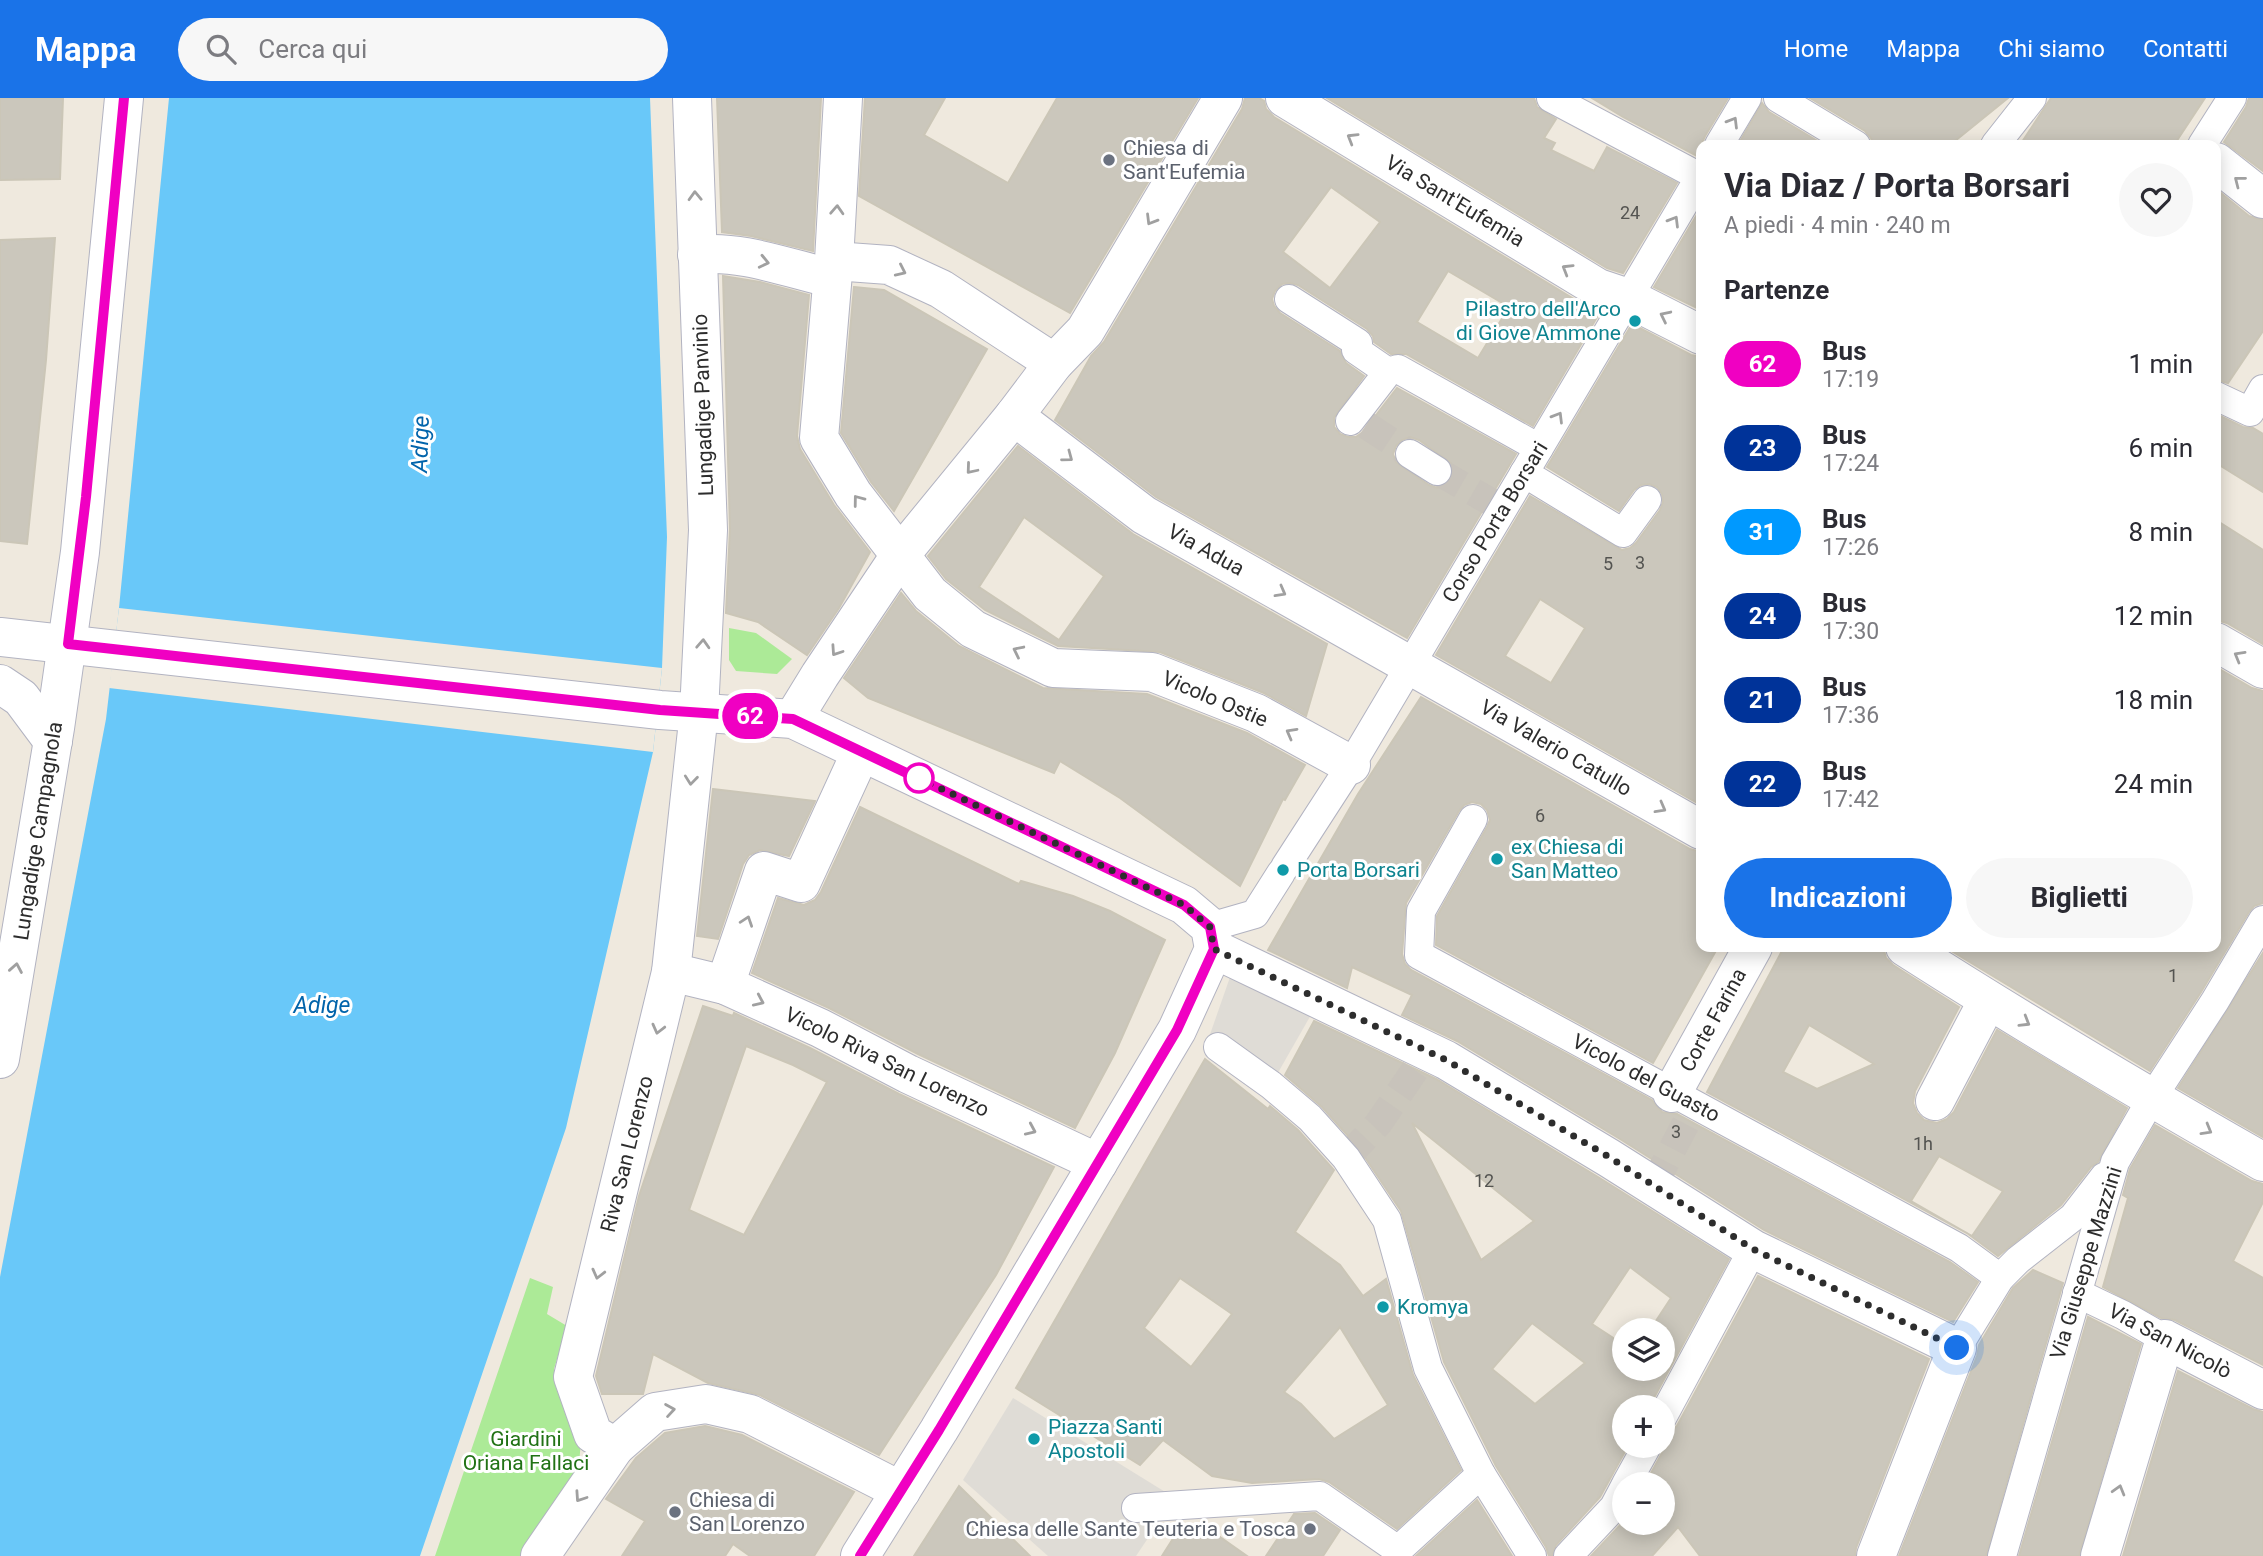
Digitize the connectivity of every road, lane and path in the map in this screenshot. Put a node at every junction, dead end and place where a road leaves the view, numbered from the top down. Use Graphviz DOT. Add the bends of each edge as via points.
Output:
graph roads {
  1 [pos="106,98"];
  2 [pos="124,98"];
  3 [pos="692,98"];
  4 [pos="843,98"];
  5 [pos="1223,98"];
  6 [pos="1285,98"];
  7 [pos="1552,98"];
  8 [pos="1747,98"];
  9 [pos="1778,98"];
  10 [pos="2032,98"];
  11 [pos="2232,98"];
  12 [pos="1722,140"];
  13 [pos="1848,140"];
  14 [pos="1999,140"];
  15 [pos="2205,140"];
  16 [pos="118,153"];
  17 [pos="2221,166"];
  18 [pos="1696,173"];
  19 [pos="1696,184"];
  20 [pos="2263,199"];
  21 [pos="697,255"];
  22 [pos="832,269"];
  23 [pos="1628,298"];
  24 [pos="1289,299"];
  25 [pos="1696,332"];
  26 [pos="1054,363"];
  27 [pos="1388,372"];
  28 [pos="2263,389"];
  29 [pos="2221,398"];
  30 [pos="1014,416"];
  31 [pos="1357,420"];
  32 [pos="1539,448"];
  33 [pos="1410,454"];
  34 [pos="1437,471"];
  35 [pos="1524,474"];
  36 [pos="1647,500"];
  37 [pos="901,554"];
  38 [pos="0,638"];
  39 [pos="68,644"];
  40 [pos="2221,645"];
  41 [pos="1410,665"];
  42 [pos="2263,669"];
  43 [pos="0,684"];
  44 [pos="699,712"];
  45 [pos="793,719"];
  46 [pos="53,741"];
  47 [pos="861,752"];
  48 [pos="1351,765"];
  49 [pos="1473,819"];
  50 [pos="1696,827"];
  51 [pos="2263,920"];
  52 [pos="1212,938"];
  53 [pos="1750,952"];
  54 [pos="1913,952"];
  55 [pos="671,972"];
  56 [pos="725,985"];
  57 [pos="1988,1000"];
  58 [pos="1218,1047"];
  59 [pos="0,1059"];
  60 [pos="1672,1093"];
  61 [pos="2151,1098"];
  62 [pos="1935,1101"];
  63 [pos="2263,1161"];
  64 [pos="2115,1162"];
  65 [pos="1098,1163"];
  66 [pos="1753,1249"];
  67 [pos="2000,1278"];
  68 [pos="2077,1293"];
  69 [pos="2165,1339"];
  70 [pos="1957,1348"];
  71 [pos="2263,1390"];
  72 [pos="1674,1395"];
  73 [pos="615,1447"];
  74 [pos="1481,1474"];
  75 [pos="901,1491"];
  76 [pos="1136,1508"];
  77 [pos="1612,1509"];
  78 [pos="540,1556"];
  79 [pos="860,1556"];
  80 [pos="1532,1556"];
  81 [pos="1568,1556"];
  82 [pos="1876,1556"];
  83 [pos="2002,1556"];
  84 [pos="2100,1556"];
  1 -- 16 [label="street"];
  2 -- 16 [label="street, Lungadige Campagnola"];
  21 -- 3 [label="street, Lungadige Panvinio, one-way"];
  22 -- 4 [label="street, one-way"];
  5 -- 26 [label="street, one-way" via="1085,331"];
  23 -- 6 [label="street, Via Sant'Eufemia, one-way" via="1598,288"];
  7 -- 18 [label="street"];
  12 -- 8 [label="street, one-way"];
  9 -- 13 [label="street"];
  10 -- 14 [label="street"];
  11 -- 15 [label="street"];
  16 -- 39 [label="street, Lungadige Campagnola"];
  20 -- 17 [label="street, one-way"];
  23 -- 19 [label="street, Corso Porta Borsari, one-way"];
  21 -- 22 [label="street, one-way" via="712,253"];
  44 -- 21 [label="street, Lungadige Panvinio, one-way" via="708,530"];
  22 -- 26 [label="street, one-way" via="889,265 941,289"];
  37 -- 22 [label="street, Vicolo Ostie, one-way" via="853,494 820,438"];
  25 -- 23 [label="street, Via Sant'Eufemia, one-way"];
  32 -- 23 [label="street, Corso Porta Borsari, one-way"];
  24 -- 27 [label="street" via="1358,343 1356,350"];
  26 -- 30 [label="street"];
  27 -- 31 [label="street"];
  27 -- 32 [label="street" via="1398,369"];
  28 -- 29 [label="street" via="2250,412"];
  30 -- 37 [label="street, one-way"];
  30 -- 41 [label="street, Via Adua, one-way" via="1144,515"];
  32 -- 35 [label="street, Corso Porta Borsari"];
  33 -- 34 [label="street"];
  35 -- 36 [label="street" via="1623,533"];
  35 -- 41 [label="street, Corso Porta Borsari"];
  37 -- 45 [label="street, one-way"];
  48 -- 37 [label="street, Vicolo Ostie, one-way" via="1256,713 1152,672 1053,668 973,629 930,594"];
  38 -- 39 [label="street"];
  39 -- 44 [label="street"];
  39 -- 46 [label="street, Lungadige Campagnola"];
  42 -- 40 [label="street, one-way"];
  41 -- 48 [label="street, Corso Porta Borsari"];
  41 -- 50 [label="street, Via Valerio Catullo, one-way"];
  43 -- 46 [label="street" via="21,698"];
  44 -- 45 [label="street"];
  44 -- 55 [label="street, Riva San Lorenzo, one-way"];
  45 -- 47 [label="street"];
  59 -- 46 [label="street, Lungadige Campagnola, one-way"];
  47 -- 52 [label="street" via="1184,905"];
  56 -- 47 [label="street, one-way" via="764,871 801,883"];
  48 -- 52 [label="street, Corso Porta Borsari" via="1255,914"];
  49 -- 60 [label="street, Vicolo del Guasto" via="1421,911 1419,955"];
  51 -- 61 [label="street, Via Giuseppe Mazzini"];
  52 -- 65 [label="street" via="1177,1030"];
  52 -- 66 [label="street" via="1446,1060"];
  53 -- 60 [label="street, Corte Farina"];
  54 -- 57 [label="street"];
  55 -- 56 [label="street, Vicolo Riva San Lorenzo"];
  55 -- 73 [label="street, Riva San Lorenzo, one-way" via="572,1377 593,1434"];
  56 -- 65 [label="street, Vicolo Riva San Lorenzo, one-way"];
  57 -- 61 [label="street, one-way"];
  57 -- 62 [label="street"];
  58 -- 74 [label="street" via="1310,1118 1346,1158 1382,1211 1428,1368"];
  60 -- 67 [label="street, Vicolo del Guasto" via="1959,1248"];
  61 -- 63 [label="street, one-way"];
  61 -- 64 [label="street, Via Giuseppe Mazzini"];
  64 -- 67 [label="street" via="2073,1217"];
  64 -- 68 [label="street, Via Giuseppe Mazzini"];
  65 -- 75 [label="street"];
  66 -- 70 [label="street"];
  66 -- 72 [label="street"];
  67 -- 70 [label="street"];
  68 -- 69 [label="street, Via San Nicolò"];
  68 -- 83 [label="street, Via Giuseppe Mazzini"];
  69 -- 71 [label="street, Via San Nicolò"];
  84 -- 69 [label="street, one-way"];
  70 -- 82 [label="street"];
  73 -- 75 [label="street, one-way" via="655,1412 706,1404 750,1415"];
  73 -- 78 [label="street, one-way"];
  74 -- 76 [label="street" via="1398,1550 1320,1496"];
  74 -- 80 [label="street"];
  75 -- 79 [label="street"];
  77 -- 81 [label="street"];
}
